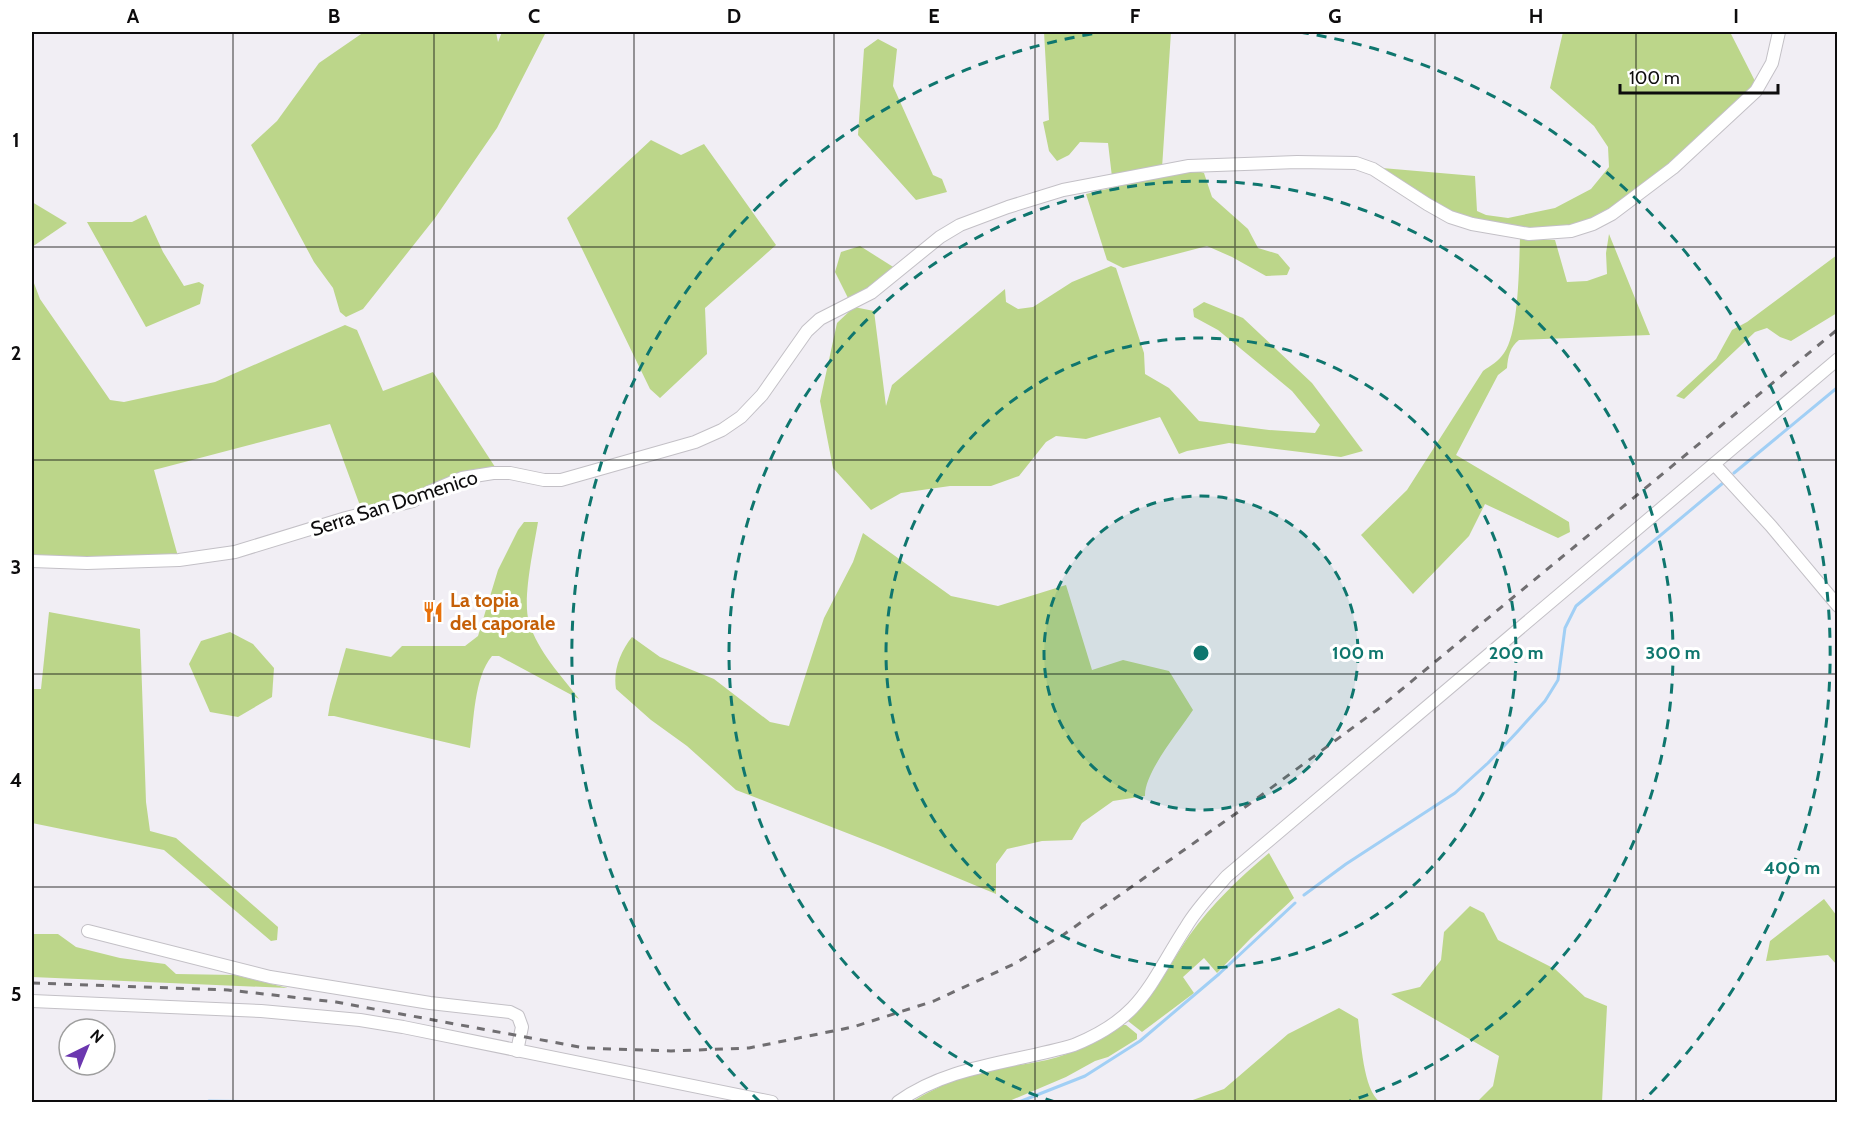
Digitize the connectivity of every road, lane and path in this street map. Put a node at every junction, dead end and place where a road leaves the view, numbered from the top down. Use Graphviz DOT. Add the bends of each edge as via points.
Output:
graph roads {
  1 [pos="1779,32"];
  2 [pos="1838,359"];
  3 [pos="1714,464"];
  4 [pos="32,561"];
  5 [pos="1838,606"];
  6 [pos="88,931"];
  7 [pos="32,1000"];
  8 [pos="517,1051"];
  9 [pos="772,1102"];
  10 [pos="898,1102"];
  1 -- 4 [label="street, Serra San Domenico" via="1772,63 1756,91 1673,168 1612,214 1571,231 1529,234 1472,224 1450,217 1373,169 1356,163 1189,166 1074,188 1008,207 940,237 871,293 820,319 741,417 695,442 561,480 510,473 462,478 413,501 235,552 179,560"];
  2 -- 3 [label="street"];
  3 -- 5 [label="street"];
  3 -- 10 [label="street" via="1227,876 1186,925 1147,991 1125,1017 1074,1045 944,1077"];
  6 -- 8 [label="street" via="270,977 510,1012 518,1016 522,1027"];
  7 -- 8 [label="street" via="360,1020"];
  8 -- 9 [label="street"];
}
